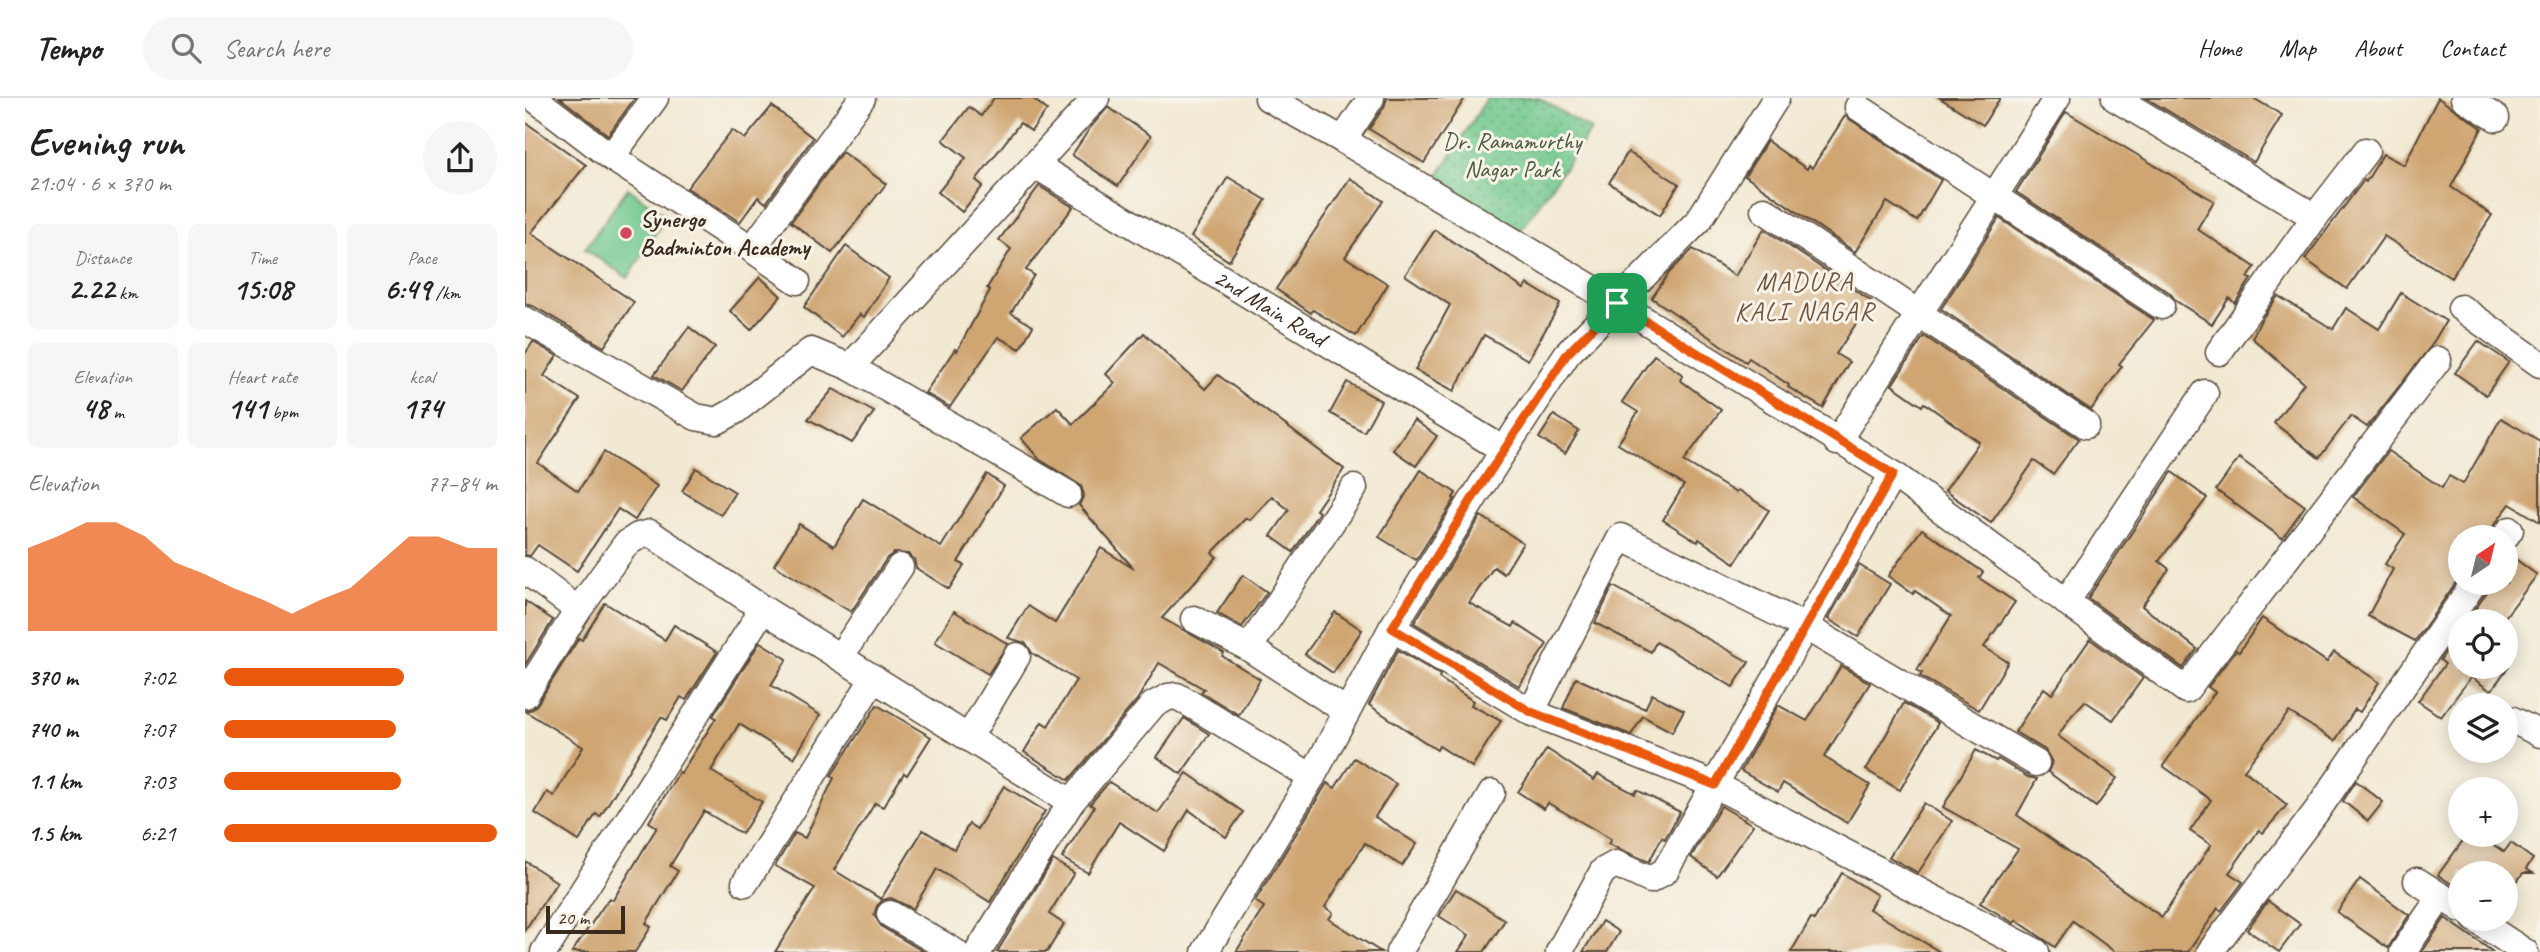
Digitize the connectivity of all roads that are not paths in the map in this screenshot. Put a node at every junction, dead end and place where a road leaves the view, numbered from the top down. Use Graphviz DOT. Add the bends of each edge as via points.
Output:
graph roads {
  1 [pos="534,98"];
  2 [pos="655,98"];
  3 [pos="862,98"];
  4 [pos="1096,98"];
  5 [pos="1268,98"];
  6 [pos="1371,98"];
  7 [pos="1776,98"];
  8 [pos="2057,98"];
  9 [pos="2115,98"];
  10 [pos="2464,98"];
  11 [pos="1858,107"];
  12 [pos="2496,118"];
  13 [pos="1343,140"];
  14 [pos="2366,151"];
  15 [pos="611,157"];
  16 [pos="1035,165"];
  17 [pos="1994,197"];
  18 [pos="1764,211"];
  19 [pos="2315,217"];
  20 [pos="753,249"];
  21 [pos="797,281"];
  22 [pos="1617,303"];
  23 [pos="2161,306"];
  24 [pos="2461,308"];
  25 [pos="1919,314"];
  26 [pos="525,320"];
  27 [pos="2218,352"];
  28 [pos="2438,360"];
  29 [pos="2540,364"];
  30 [pos="851,367"];
  31 [pos="2205,393"];
  32 [pos="2086,425"];
  33 [pos="1837,442"];
  34 [pos="1504,450"];
  35 [pos="1893,474"];
  36 [pos="1354,488"];
  37 [pos="1068,494"];
  38 [pos="900,567"];
  39 [pos="525,570"];
  40 [pos="2466,595"];
  41 [pos="2066,602"];
  42 [pos="763,609"];
  43 [pos="578,610"];
  44 [pos="1194,619"];
  45 [pos="1806,627"];
  46 [pos="1392,628"];
  47 [pos="1249,648"];
  48 [pos="1017,656"];
  49 [pos="840,657"];
  50 [pos="874,678"];
  51 [pos="525,695"];
  52 [pos="1346,711"];
  53 [pos="1531,712"];
  54 [pos="2518,723"];
  55 [pos="2540,734"];
  56 [pos="969,737"];
  57 [pos="2036,763"];
  58 [pos="1312,777"];
  59 [pos="1715,785"];
  60 [pos="1492,793"];
  61 [pos="1071,803"];
  62 [pos="2417,880"];
  63 [pos="745,884"];
  64 [pos="2448,901"];
  65 [pos="2448,906"];
  66 [pos="890,914"];
  67 [pos="2493,931"];
  68 [pos="544,952"];
  69 [pos="955,952"];
  70 [pos="978,952"];
  71 [pos="1205,952"];
  72 [pos="1399,952"];
  73 [pos="1559,952"];
  74 [pos="2036,952"];
  75 [pos="2210,952"];
  76 [pos="2403,952"];
  77 [pos="2525,952"];
  1 -- 15 [label="street"];
  2 -- 15 [label="street"];
  3 -- 20 [label="street"];
  4 -- 16 [label="street"];
  5 -- 13 [label="street"];
  6 -- 13 [label="street"];
  7 -- 22 [label="street" via="1699,220"];
  8 -- 17 [label="street"];
  9 -- 19 [label="street"];
  10 -- 12 [label="street"];
  11 -- 17 [label="street"];
  13 -- 22 [label="street"];
  14 -- 19 [label="street"];
  15 -- 20 [label="street"];
  16 -- 30 [label="street"];
  16 -- 34 [label="street, 2nd Main Road"];
  17 -- 23 [label="street"];
  17 -- 25 [label="street"];
  18 -- 25 [label="street"];
  19 -- 27 [label="street"];
  20 -- 21 [label="street"];
  22 -- 33 [label="street"];
  22 -- 34 [label="street" via="1567,354"];
  24 -- 29 [label="street"];
  25 -- 32 [label="street"];
  25 -- 33 [label="street"];
  26 -- 30 [label="street" via="696,417 717,421 811,351"];
  28 -- 41 [label="street" via="2186,690"];
  30 -- 37 [label="street"];
  31 -- 41 [label="street"];
  33 -- 35 [label="street"];
  34 -- 46 [label="street"];
  35 -- 41 [label="street"];
  35 -- 45 [label="street"];
  36 -- 47 [label="street"];
  38 -- 49 [label="street"];
  39 -- 43 [label="street"];
  40 -- 75 [label="street" via="2319,808"];
  42 -- 43 [label="street" via="650,533 626,544"];
  42 -- 49 [label="street"];
  42 -- 68 [label="street"];
  43 -- 51 [label="street"];
  44 -- 47 [label="street"];
  45 -- 53 [label="street" via="1621,537"];
  45 -- 57 [label="street"];
  45 -- 59 [label="street"];
  46 -- 52 [label="street"];
  46 -- 53 [label="street"];
  47 -- 52 [label="street"];
  48 -- 56 [label="street"];
  49 -- 50 [label="street"];
  50 -- 56 [label="street"];
  50 -- 63 [label="street"];
  52 -- 58 [label="street"];
  53 -- 59 [label="street"];
  54 -- 55 [label="street"];
  56 -- 61 [label="street"];
  58 -- 61 [label="street" via="1177,696 1153,705"];
  58 -- 71 [label="street"];
  59 -- 73 [label="street" via="1665,871 1650,880 1616,864 1603,871"];
  59 -- 74 [label="street"];
  60 -- 72 [label="street"];
  61 -- 70 [label="street"];
  62 -- 64 [label="street"];
  65 -- 76 [label="street"];
  66 -- 69 [label="street"];
  67 -- 77 [label="street"];
}
